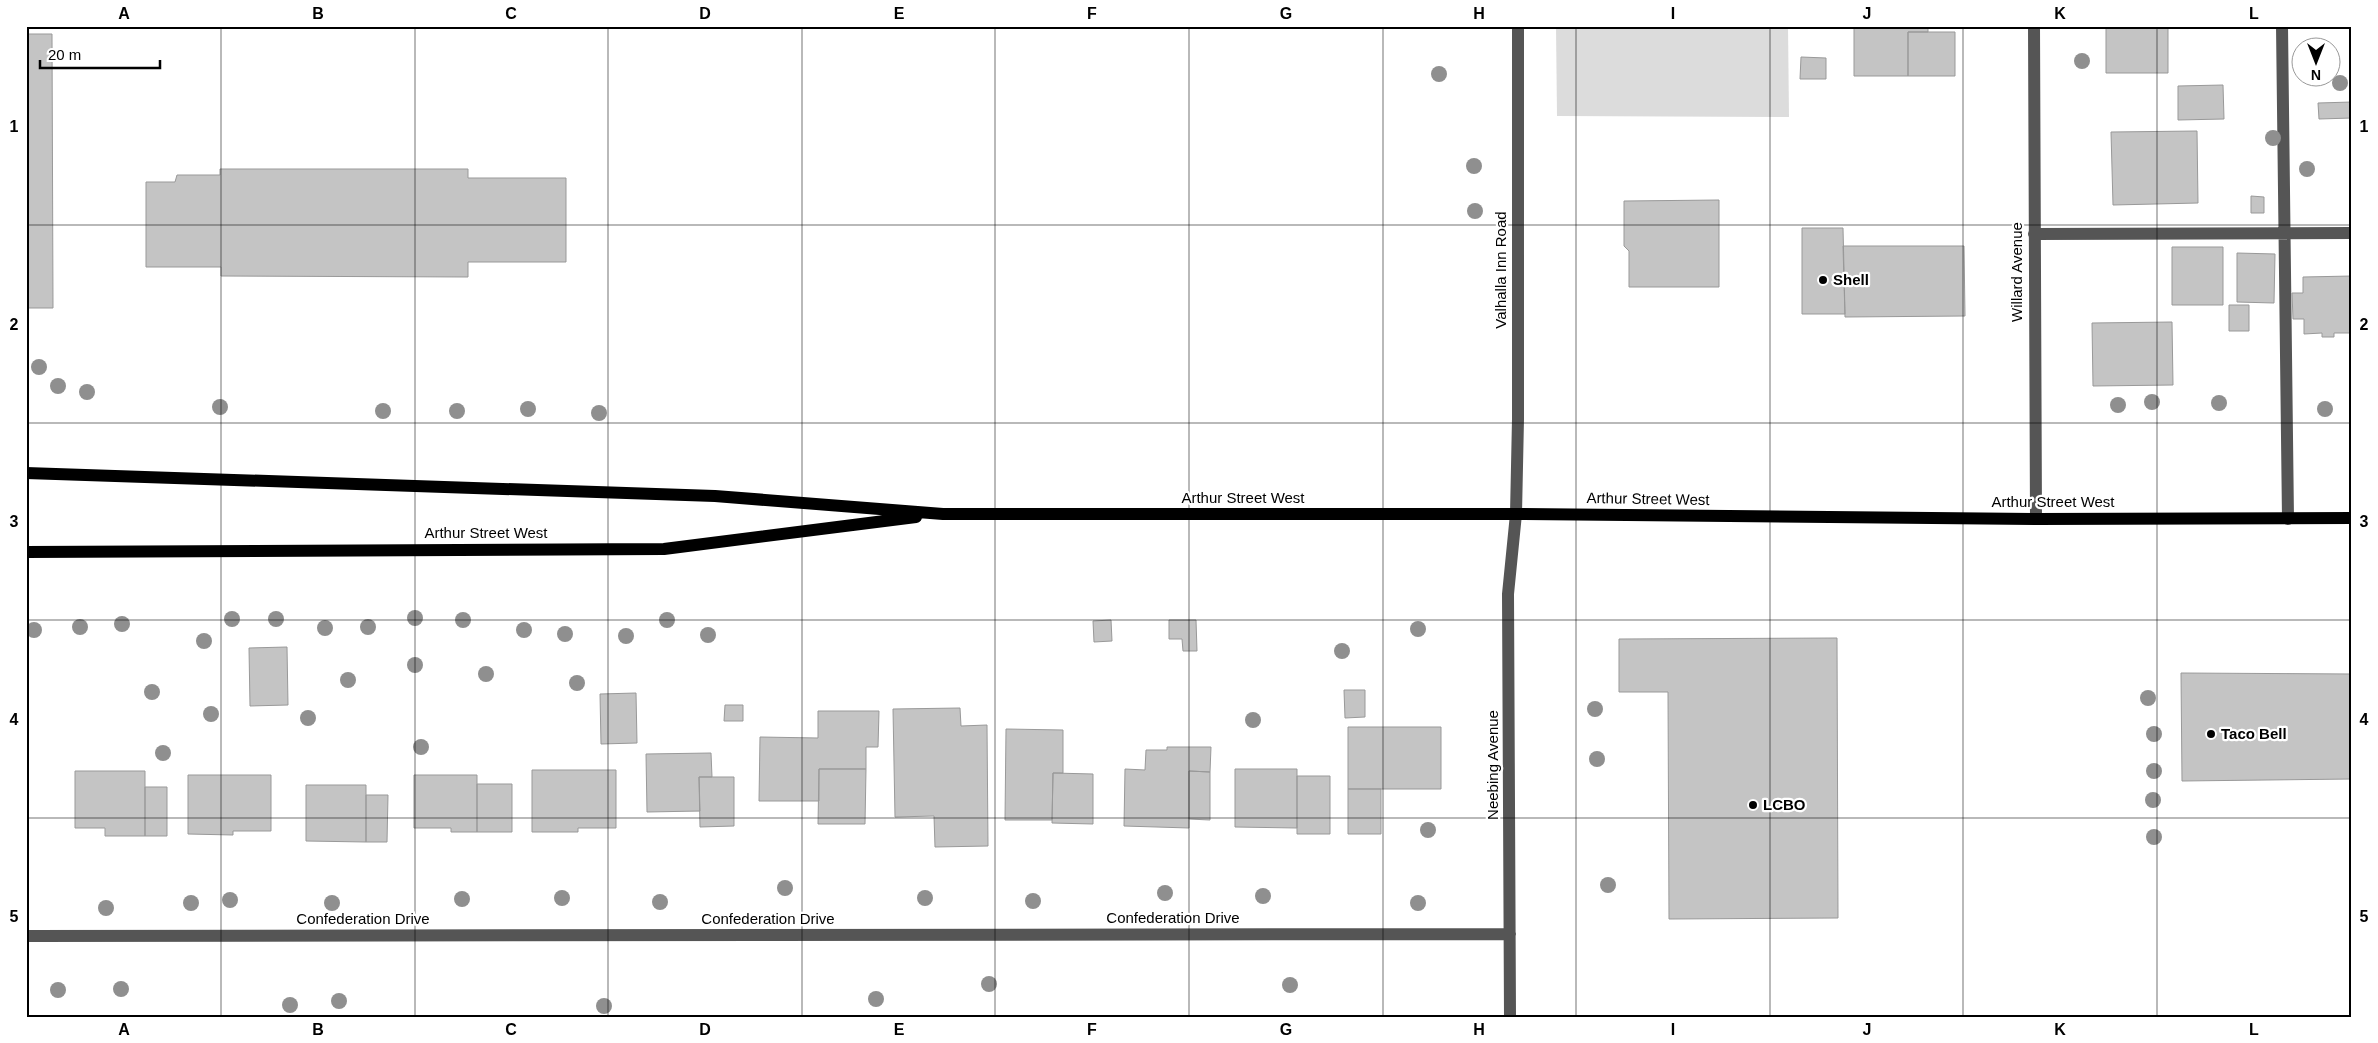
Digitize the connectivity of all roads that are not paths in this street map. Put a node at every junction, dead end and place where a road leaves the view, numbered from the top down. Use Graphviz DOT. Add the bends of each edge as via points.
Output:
graph roads {
  1 [pos="1518,26"];
  2 [pos="2034,26"];
  3 [pos="2282,26"];
  4 [pos="2285,233"];
  5 [pos="2352,233"];
  6 [pos="2034,234"];
  7 [pos="26,473"];
  8 [pos="943,514"];
  9 [pos="1516,514"];
  10 [pos="2036,518"];
  11 [pos="2288,518"];
  12 [pos="2352,518"];
  13 [pos="26,552"];
  14 [pos="1510,934"];
  15 [pos="26,936"];
  16 [pos="1510,1017"];
  1 -- 9 [label="street, Valhalla Inn Road"];
  2 -- 6 [label="street, Willard Avenue"];
  3 -- 4 [label="street"];
  4 -- 5 [label="street"];
  4 -- 6 [label="street"];
  4 -- 11 [label="street"];
  6 -- 10 [label="street, Willard Avenue"];
  7 -- 8 [label="main road, Arthur Street West" via="715,496"];
  8 -- 9 [label="main road, Arthur Street West"];
  8 -- 13 [label="main road, Arthur Street West" via="664,549"];
  9 -- 10 [label="main road, Arthur Street West"];
  9 -- 14 [label="street, Neebing Avenue" via="1508,594"];
  10 -- 11 [label="main road, Arthur Street West"];
  11 -- 12 [label="main road, Arthur Street West"];
  14 -- 15 [label="street, Confederation Drive"];
  14 -- 16 [label="street, Neebing Avenue"];
}
